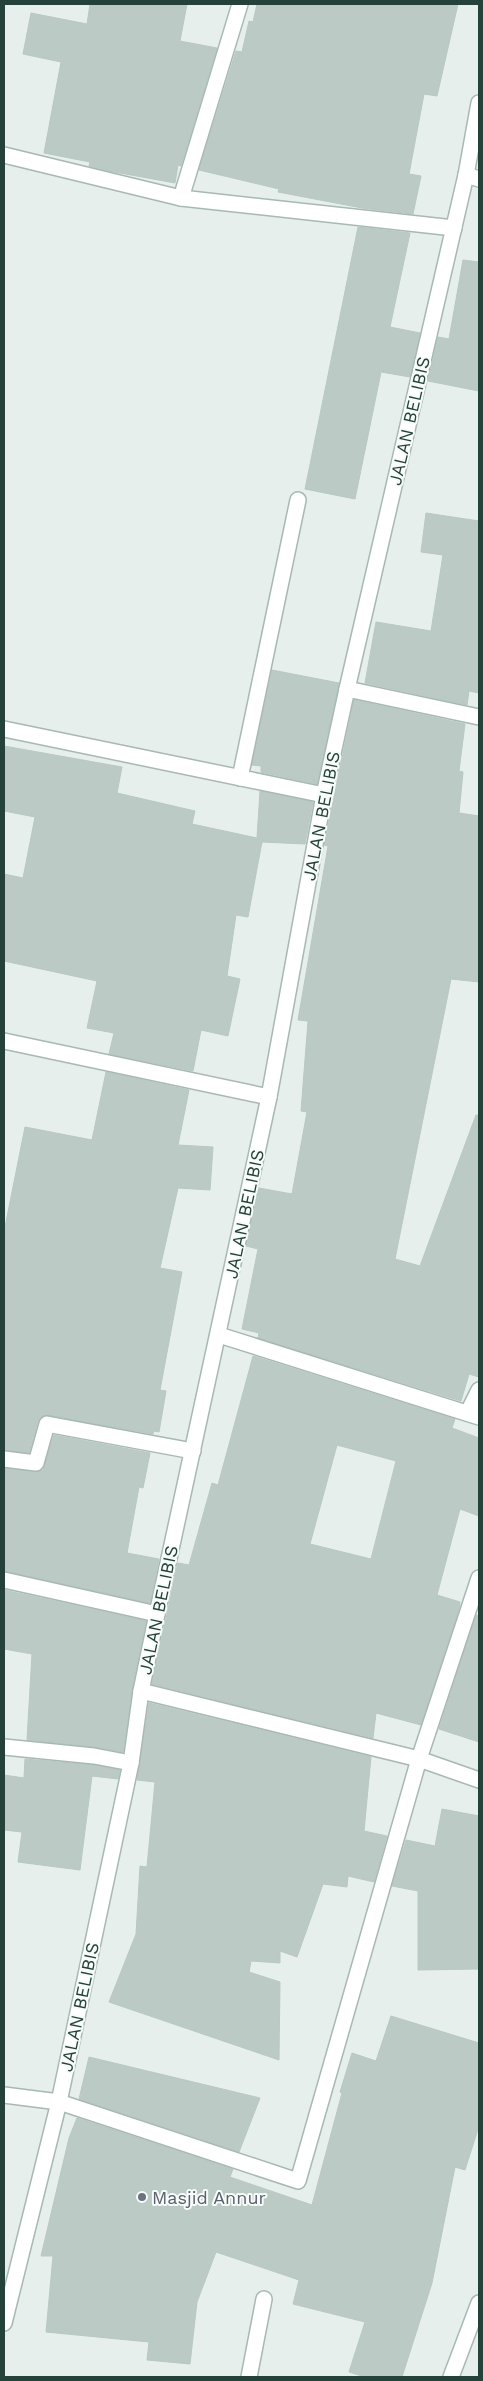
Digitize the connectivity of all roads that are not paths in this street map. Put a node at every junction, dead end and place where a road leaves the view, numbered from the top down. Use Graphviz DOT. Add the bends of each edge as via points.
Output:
graph roads {
  1 [pos="240,4"];
  2 [pos="479,103"];
  3 [pos="4,156"];
  4 [pos="473,177"];
  5 [pos="181,198"];
  6 [pos="454,228"];
  7 [pos="298,500"];
  8 [pos="347,688"];
  9 [pos="479,717"];
  10 [pos="4,728"];
  11 [pos="240,778"];
  12 [pos="324,795"];
  13 [pos="4,1041"];
  14 [pos="269,1097"];
  15 [pos="219,1335"];
  16 [pos="479,1390"];
  17 [pos="474,1414"];
  18 [pos="194,1451"];
  19 [pos="4,1460"];
  20 [pos="479,1578"];
  21 [pos="4,1580"];
  22 [pos="157,1614"];
  23 [pos="141,1691"];
  24 [pos="4,1747"];
  25 [pos="419,1759"];
  26 [pos="131,1763"];
  27 [pos="479,1780"];
  28 [pos="4,2095"];
  29 [pos="59,2102"];
  30 [pos="264,2299"];
  31 [pos="479,2304"];
  32 [pos="5,2305"];
  33 [pos="4,2323"];
  34 [pos="250,2377"];
  35 [pos="450,2377"];
  1 -- 5 [label="street"];
  2 -- 4 [label="street, JALAN BELIBIS"];
  3 -- 5 [label="street"];
  4 -- 6 [label="street, JALAN BELIBIS"];
  5 -- 6 [label="street"];
  6 -- 8 [label="street, JALAN BELIBIS"];
  7 -- 11 [label="street"];
  8 -- 9 [label="street"];
  8 -- 12 [label="street, JALAN BELIBIS"];
  10 -- 11 [label="street"];
  11 -- 12 [label="street"];
  12 -- 14 [label="street, JALAN BELIBIS"];
  13 -- 14 [label="street"];
  14 -- 15 [label="street, JALAN BELIBIS"];
  15 -- 17 [label="street"];
  15 -- 18 [label="street, JALAN BELIBIS"];
  16 -- 17 [label="street"];
  18 -- 19 [label="street" via="47,1424 36,1463"];
  18 -- 22 [label="street, JALAN BELIBIS"];
  20 -- 25 [label="street"];
  21 -- 22 [label="street"];
  22 -- 23 [label="street, JALAN BELIBIS"];
  23 -- 25 [label="street"];
  23 -- 26 [label="street, JALAN BELIBIS"];
  24 -- 26 [label="street"];
  25 -- 27 [label="street"];
  25 -- 29 [label="street" via="298,2181"];
  26 -- 29 [label="street, JALAN BELIBIS"];
  28 -- 29 [label="street"];
  29 -- 32 [label="street, JALAN BELIBIS"];
  30 -- 34 [label="street"];
  31 -- 35 [label="street"];
  32 -- 33 [label="street, JALAN BELIBIS"];
}
